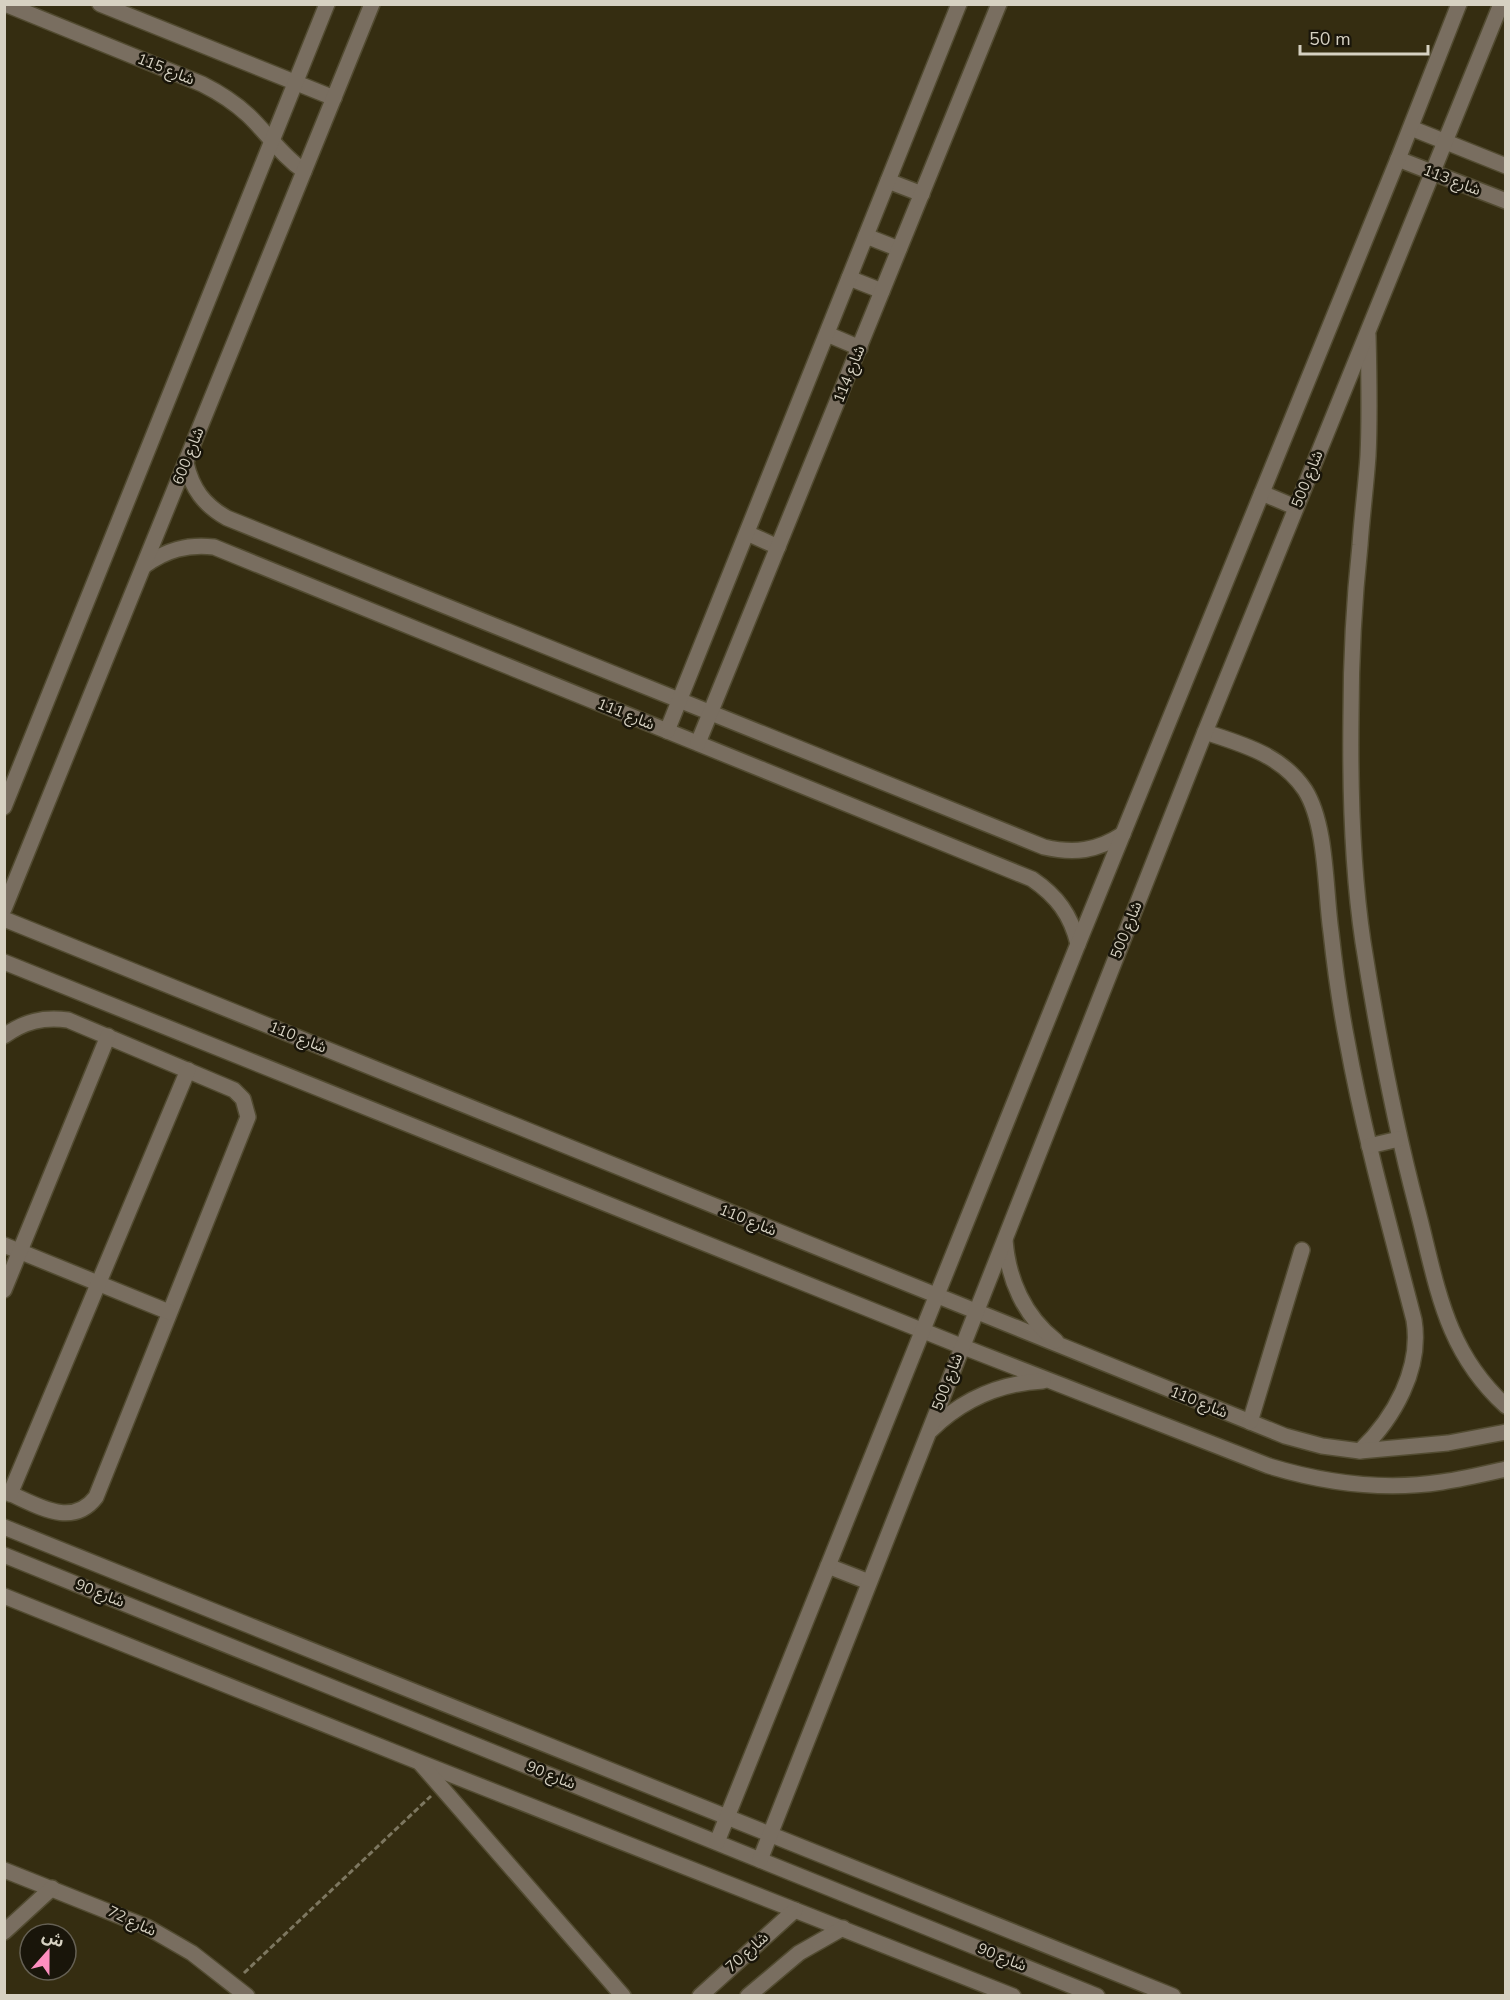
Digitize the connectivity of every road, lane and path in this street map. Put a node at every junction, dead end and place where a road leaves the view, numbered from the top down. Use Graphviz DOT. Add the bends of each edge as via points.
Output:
graph roads {
  1 [pos="5,4"];
  2 [pos="100,4"];
  3 [pos="327,4"];
  4 [pos="372,4"];
  5 [pos="959,4"];
  6 [pos="999,4"];
  7 [pos="1459,4"];
  8 [pos="1501,4"];
  9 [pos="296,83"];
  10 [pos="334,98"];
  11 [pos="1411,128"];
  12 [pos="272,142"];
  13 [pos="1445,142"];
  14 [pos="1398,159"];
  15 [pos="1506,166"];
  16 [pos="304,171"];
  17 [pos="1432,172"];
  18 [pos="888,181"];
  19 [pos="922,194"];
  20 [pos="1506,201"];
  21 [pos="866,236"];
  22 [pos="899,249"];
  23 [pos="849,278"];
  24 [pos="882,291"];
  25 [pos="1368,330"];
  26 [pos="827,334"];
  27 [pos="860,348"];
  28 [pos="186,463"];
  29 [pos="1262,493"];
  30 [pos="1295,507"];
  31 [pos="747,533"];
  32 [pos="778,547"];
  33 [pos="144,566"];
  34 [pos="680,700"];
  35 [pos="711,712"];
  36 [pos="668,731"];
  37 [pos="1204,732"];
  38 [pos="698,743"];
  39 [pos="4,807"];
  40 [pos="1123,834"];
  41 [pos="4,909"];
  42 [pos="4,918"];
  43 [pos="1078,944"];
  44 [pos="4,962"];
  45 [pos="4,1036"];
  46 [pos="108,1036"];
  47 [pos="188,1070"];
  48 [pos="1399,1139"];
  49 [pos="1369,1146"];
  50 [pos="1005,1236"];
  51 [pos="4,1245"];
  52 [pos="1302,1250"];
  53 [pos="20,1252"];
  54 [pos="98,1283"];
  55 [pos="4,1290"];
  56 [pos="936,1296"];
  57 [pos="975,1311"];
  58 [pos="169,1312"];
  59 [pos="922,1331"];
  60 [pos="961,1346"];
  61 [pos="1065,1348"];
  62 [pos="1049,1381"];
  63 [pos="1506,1406"];
  64 [pos="1250,1422"];
  65 [pos="1506,1432"];
  66 [pos="927,1434"];
  67 [pos="1359,1451"];
  68 [pos="1506,1470"];
  69 [pos="8,1492"];
  70 [pos="4,1527"];
  71 [pos="4,1555"];
  72 [pos="828,1566"];
  73 [pos="869,1582"];
  74 [pos="4,1596"];
  75 [pos="419,1762"];
  76 [pos="441,1787"];
  77 [pos="728,1817"];
  78 [pos="771,1834"];
  79 [pos="717,1842"];
  80 [pos="760,1860"];
  81 [pos="4,1870"];
  82 [pos="52,1888"];
  83 [pos="795,1910"];
  84 [pos="843,1928"];
  85 [pos="4,1932"];
  86 [pos="233,1983"];
  87 [pos="247,1995"];
  88 [pos="623,1995"];
  89 [pos="700,1995"];
  90 [pos="748,1995"];
  91 [pos="1013,1995"];
  92 [pos="1097,1995"];
  93 [pos="1173,1995"];
  1 -- 12 [label="street, شارع 115" via="218,92"];
  2 -- 9 [label="street"];
  3 -- 9 [label="street"];
  4 -- 10 [label="street, شارع 600"];
  5 -- 18 [label="street"];
  6 -- 19 [label="street, شارع 114"];
  7 -- 11 [label="street"];
  8 -- 13 [label="street, شارع 500"];
  9 -- 10 [label="street"];
  9 -- 12 [label="street"];
  10 -- 16 [label="street, شارع 600"];
  11 -- 13 [label="street"];
  11 -- 14 [label="street"];
  12 -- 16 [label="street, شارع 115"];
  12 -- 39 [label="street"];
  13 -- 15 [label="street"];
  13 -- 17 [label="street, شارع 500"];
  14 -- 17 [label="street, شارع 113"];
  14 -- 29 [label="street"];
  16 -- 28 [label="street, شارع 600"];
  17 -- 20 [label="street, شارع 113"];
  17 -- 25 [label="street, شارع 500"];
  18 -- 19 [label="street"];
  18 -- 21 [label="street"];
  19 -- 22 [label="street, شارع 114"];
  21 -- 22 [label="street"];
  21 -- 23 [label="street"];
  22 -- 24 [label="street, شارع 114"];
  23 -- 24 [label="street"];
  23 -- 26 [label="street"];
  24 -- 27 [label="street, شارع 114"];
  25 -- 30 [label="street, شارع 500"];
  25 -- 48 [label="street" via="1368,460 1352,658 1353,816 1363,941"];
  26 -- 27 [label="street"];
  26 -- 31 [label="street"];
  27 -- 32 [label="street, شارع 114"];
  28 -- 33 [label="street, شارع 600"];
  28 -- 34 [label="street" via="195,490 227,518"];
  29 -- 30 [label="street"];
  29 -- 40 [label="street"];
  30 -- 37 [label="street, شارع 500"];
  31 -- 32 [label="street"];
  31 -- 34 [label="street"];
  32 -- 35 [label="street, شارع 114"];
  33 -- 36 [label="street, شارع 111" via="184,547 214,547"];
  33 -- 41 [label="street, شارع 600"];
  34 -- 35 [label="street"];
  34 -- 36 [label="street"];
  35 -- 38 [label="street, شارع 114"];
  35 -- 40 [label="street" via="1044,847 1077,852 1094,849"];
  36 -- 38 [label="street, شارع 111"];
  37 -- 49 [label="street" via="1242,744 1276,761 1298,782 1314,806 1320,825 1340,997"];
  37 -- 50 [label="street, شارع 500"];
  38 -- 43 [label="street, شارع 111" via="1032,879 1058,900 1071,921"];
  40 -- 43 [label="street"];
  42 -- 56 [label="street, شارع 110"];
  43 -- 56 [label="street"];
  44 -- 59 [label="street"];
  45 -- 46 [label="street" via="33,1020 50,1018 68,1020"];
  46 -- 47 [label="street"];
  46 -- 53 [label="street"];
  47 -- 54 [label="street"];
  47 -- 58 [label="street" via="239,1094 248,1117"];
  48 -- 49 [label="street"];
  48 -- 63 [label="street" via="1450,1329 1467,1363"];
  49 -- 67 [label="street" via="1417,1337 1398,1400 1374,1437"];
  50 -- 57 [label="street, شارع 500"];
  50 -- 61 [label="street" via="1009,1270 1022,1301 1041,1327"];
  51 -- 53 [label="street"];
  52 -- 64 [label="street"];
  53 -- 54 [label="street"];
  53 -- 55 [label="street"];
  54 -- 58 [label="street"];
  54 -- 69 [label="street"];
  56 -- 57 [label="street, شارع 110"];
  56 -- 59 [label="street"];
  57 -- 60 [label="street, شارع 500"];
  57 -- 61 [label="street, شارع 110"];
  58 -- 69 [label="street" via="91,1503 66,1514"];
  59 -- 60 [label="street"];
  59 -- 72 [label="street"];
  60 -- 62 [label="street"];
  60 -- 66 [label="street, شارع 500"];
  61 -- 64 [label="street, شارع 110"];
  62 -- 66 [label="street" via="1003,1386 982,1394 943,1418"];
  62 -- 68 [label="street" via="1236,1455 1336,1483 1406,1486"];
  64 -- 67 [label="street, شارع 110" via="1285,1436"];
  65 -- 67 [label="street, شارع 110" via="1448,1443"];
  66 -- 73 [label="street, شارع 500"];
  70 -- 77 [label="street"];
  71 -- 79 [label="street, شارع 90"];
  72 -- 73 [label="street"];
  72 -- 77 [label="street"];
  73 -- 78 [label="street, شارع 500"];
  74 -- 75 [label="street"];
  75 -- 76 [label="street"];
  75 -- 83 [label="street"];
  76 -- 86 [label="path"];
  76 -- 88 [label="street"];
  77 -- 78 [label="street"];
  77 -- 79 [label="street"];
  78 -- 80 [label="street, شارع 500"];
  78 -- 93 [label="street"];
  79 -- 80 [label="street, شارع 90"];
  80 -- 92 [label="street, شارع 90"];
  81 -- 82 [label="street, شارع 72"];
  82 -- 85 [label="street"];
  82 -- 86 [label="street, شارع 72" via="147,1927"];
  83 -- 84 [label="street"];
  83 -- 89 [label="street, شارع 70"];
  84 -- 90 [label="street" via="798,1953"];
  84 -- 91 [label="street"];
  86 -- 87 [label="street, شارع 72"];
}
